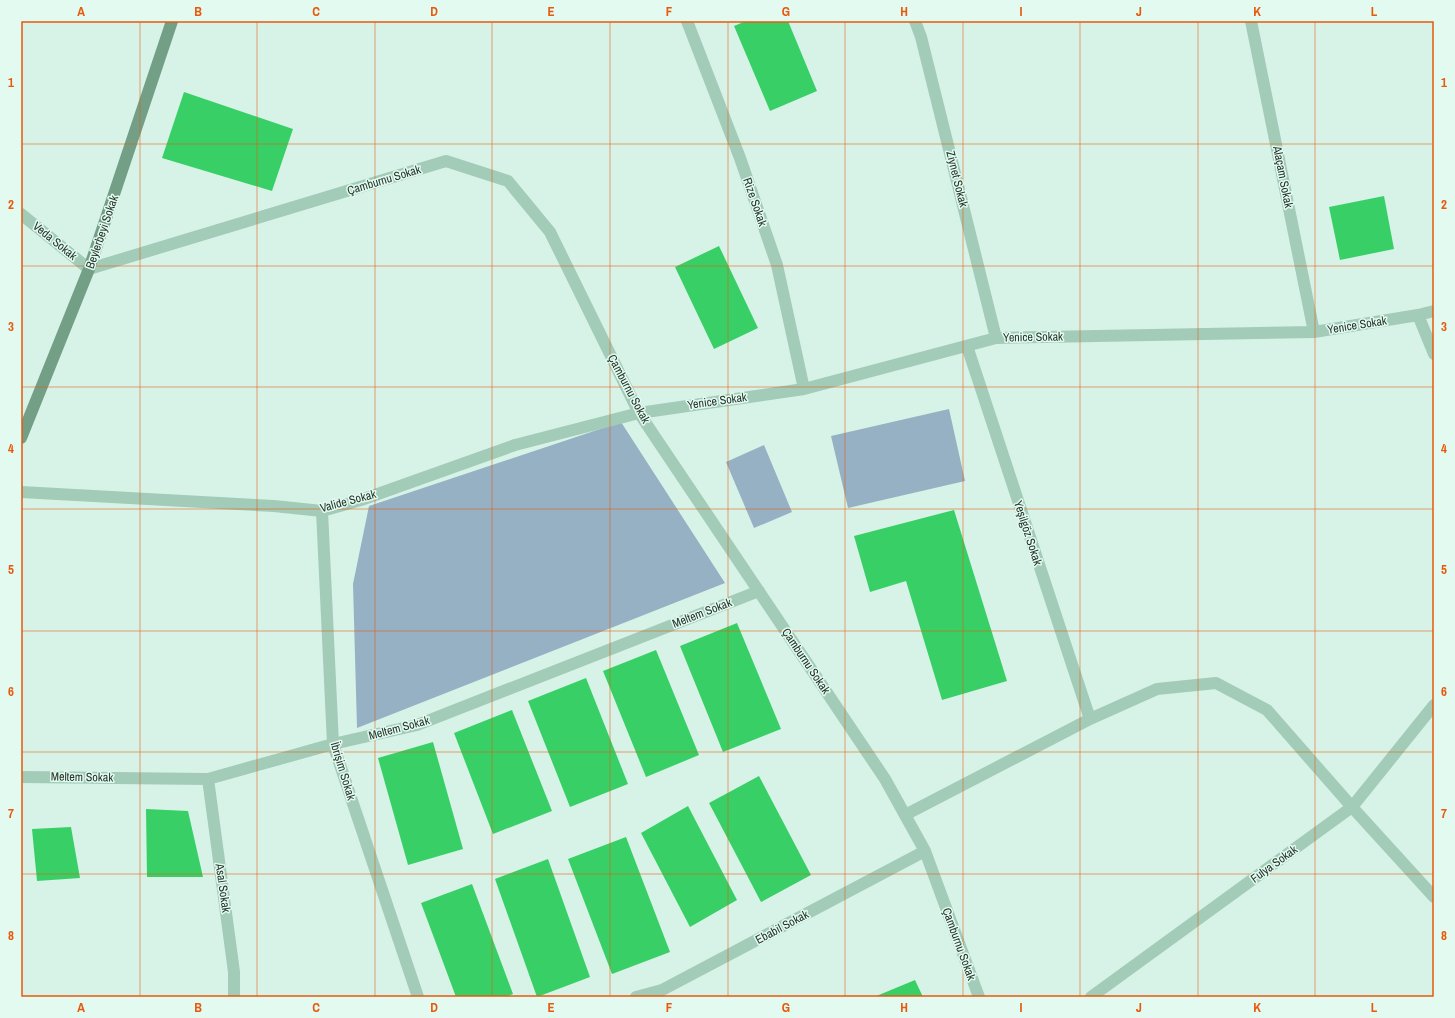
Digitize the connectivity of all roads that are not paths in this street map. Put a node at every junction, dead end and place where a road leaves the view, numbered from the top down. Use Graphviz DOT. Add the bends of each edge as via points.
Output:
graph roads {
  1 [pos="172,21"];
  2 [pos="687,21"];
  3 [pos="915,21"];
  4 [pos="1251,21"];
  5 [pos="21,214"];
  6 [pos="89,269"];
  7 [pos="1434,311"];
  8 [pos="1418,315"];
  9 [pos="1314,332"];
  10 [pos="996,338"];
  11 [pos="967,346"];
  12 [pos="1434,354"];
  13 [pos="804,389"];
  14 [pos="639,413"];
  15 [pos="21,438"];
  16 [pos="21,492"];
  17 [pos="322,511"];
  18 [pos="759,591"];
  19 [pos="1434,705"];
  20 [pos="1090,719"];
  21 [pos="333,744"];
  22 [pos="21,776"];
  23 [pos="208,778"];
  24 [pos="1352,807"];
  25 [pos="905,815"];
  26 [pos="925,851"];
  27 [pos="1434,897"];
  28 [pos="663,993"];
  29 [pos="234,997"];
  30 [pos="418,997"];
  31 [pos="636,997"];
  32 [pos="979,997"];
  33 [pos="1091,997"];
  1 -- 6 [label="street, Beylerbeyi Sokak"];
  2 -- 13 [label="street, Rize Sokak" via="740,158 777,265"];
  3 -- 10 [label="street, Ziynet Sokak"];
  4 -- 9 [label="street, Alaçam Sokak"];
  5 -- 6 [label="street, Veda Sokak"];
  6 -- 14 [label="street, Çamburnu Sokak" via="446,161 508,180 550,232"];
  6 -- 15 [label="street, Beylerbeyi Sokak"];
  7 -- 8 [label="street, Yenice Sokak"];
  8 -- 9 [label="street, Yenice Sokak"];
  8 -- 12 [label="street"];
  9 -- 10 [label="street, Yenice Sokak"];
  10 -- 11 [label="street, Yenice Sokak"];
  11 -- 13 [label="street, Yenice Sokak"];
  11 -- 20 [label="street, Yeşilgöz Sokak"];
  13 -- 14 [label="street, Yenice Sokak"];
  14 -- 17 [label="street, Valide Sokak" via="515,445 361,500"];
  14 -- 18 [label="street, Çamburnu Sokak"];
  16 -- 17 [label="street, Valide Sokak"];
  17 -- 21 [label="street, İbrişim Sokak"];
  18 -- 21 [label="street, Meltem Sokak" via="417,725"];
  18 -- 25 [label="street, Çamburnu Sokak" via="885,779"];
  19 -- 24 [label="street, Fulya Sokak"];
  20 -- 24 [label="street" via="1157,689 1216,683 1267,710"];
  20 -- 25 [label="street"];
  21 -- 23 [label="street, Meltem Sokak"];
  21 -- 30 [label="street, İbrişim Sokak"];
  22 -- 23 [label="street, Meltem Sokak"];
  23 -- 29 [label="street, Asal Sokak" via="234,972"];
  24 -- 27 [label="street"];
  24 -- 33 [label="street, Fulya Sokak"];
  25 -- 26 [label="street, Çamburnu Sokak"];
  26 -- 28 [label="street, Ebabil Sokak"];
  26 -- 32 [label="street, Çamburnu Sokak"];
  28 -- 31 [label="street, Ebabil Sokak"];
}
